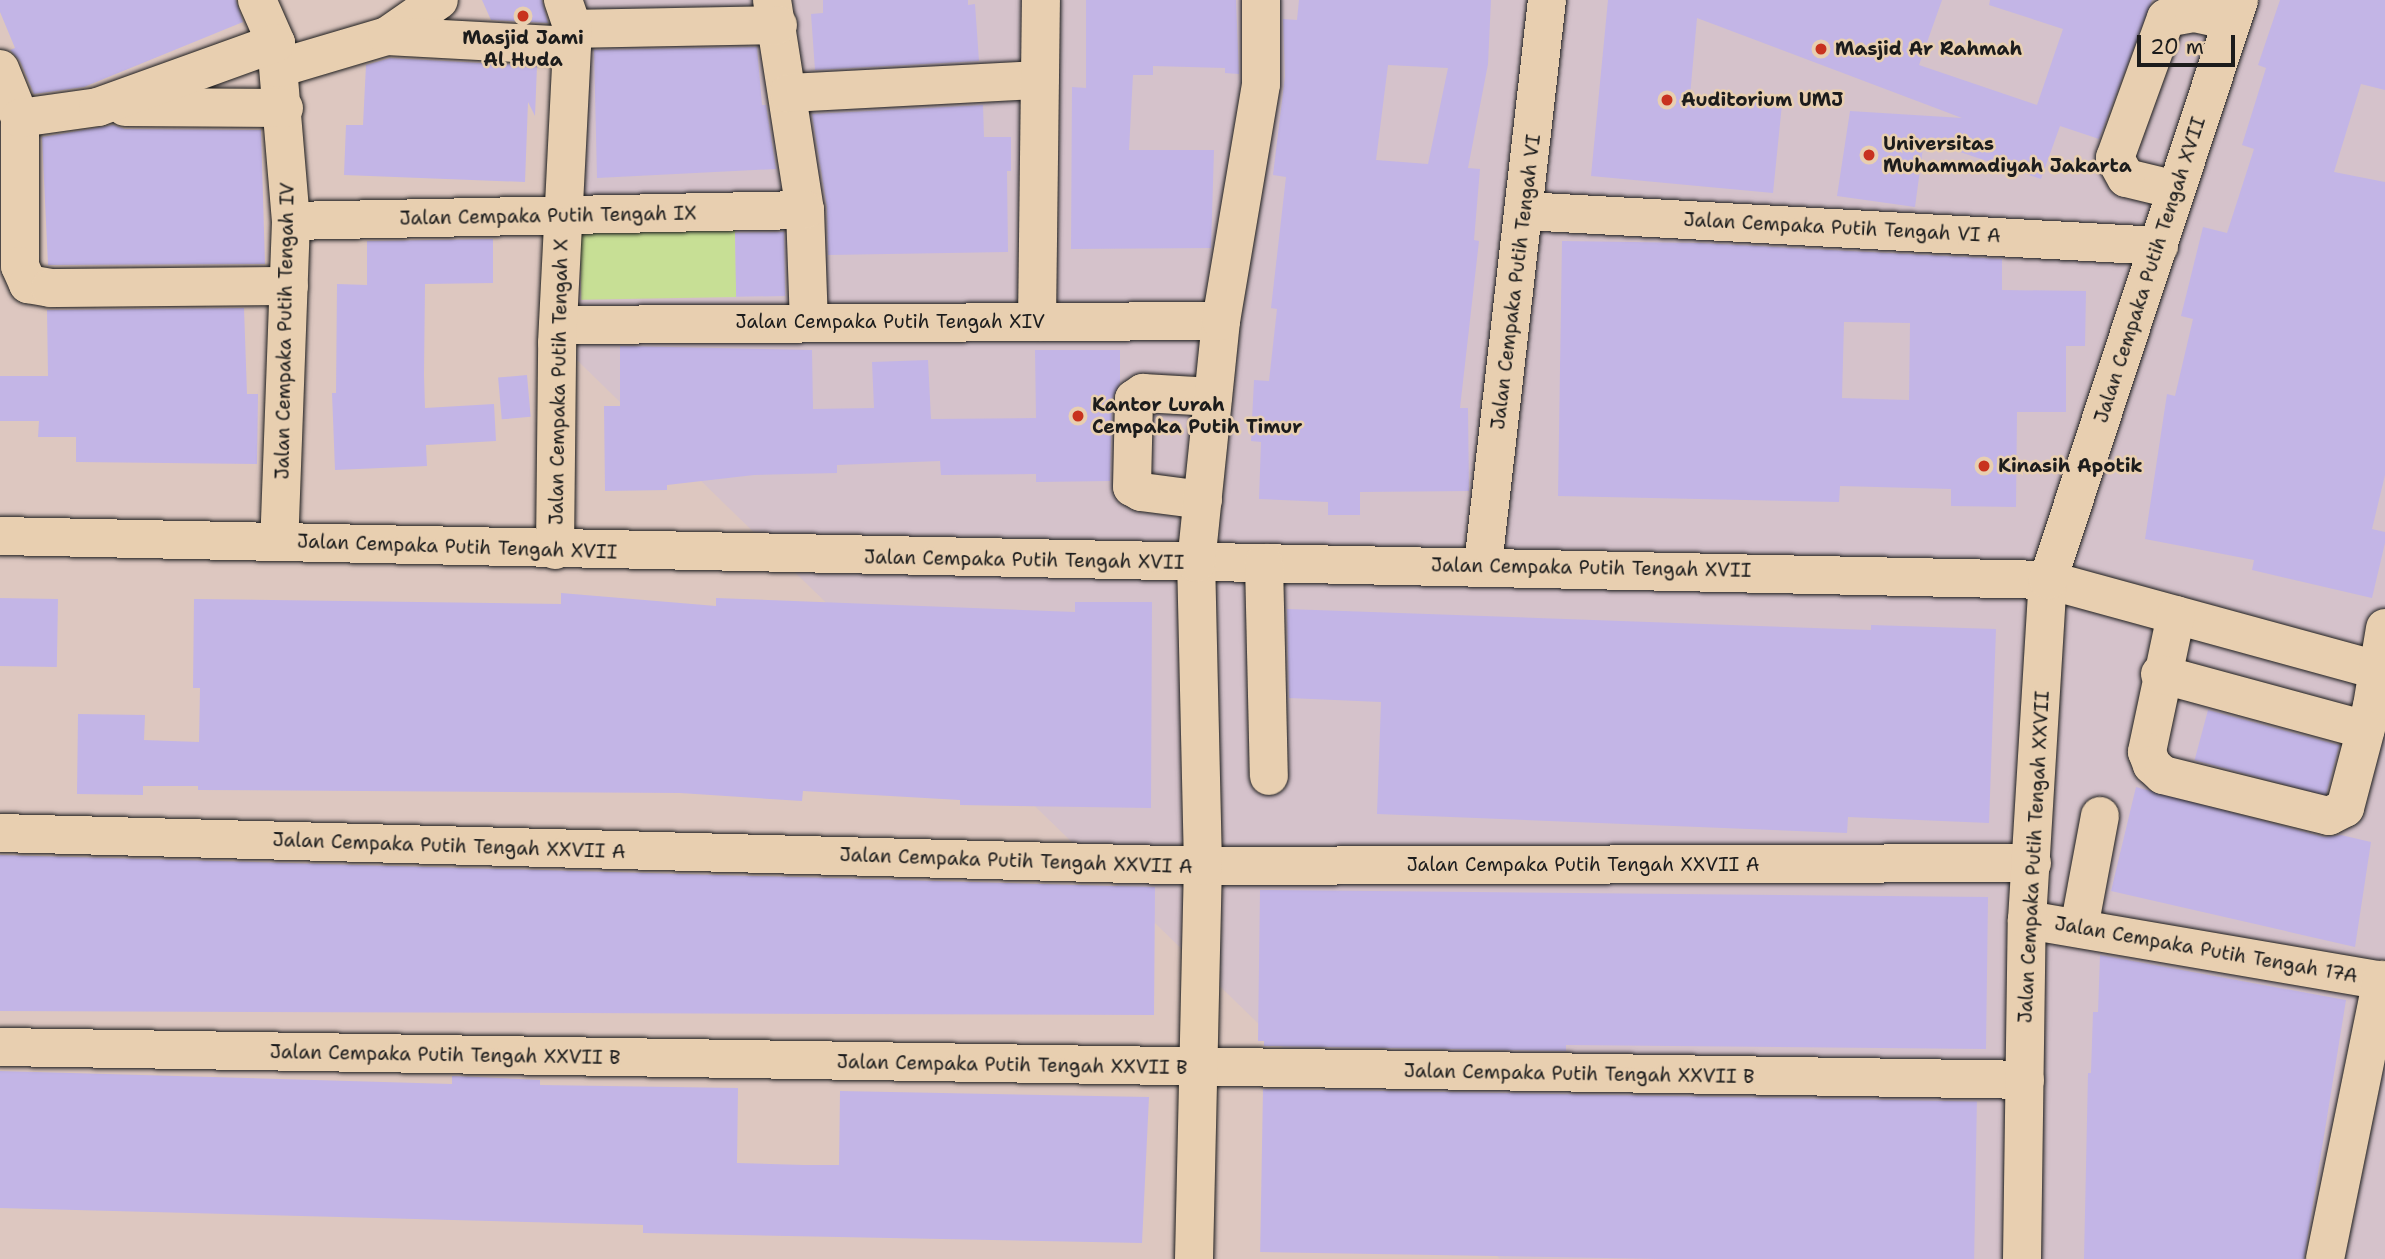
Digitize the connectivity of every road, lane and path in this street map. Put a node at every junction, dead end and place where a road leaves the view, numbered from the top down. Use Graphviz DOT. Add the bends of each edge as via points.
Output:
graph roads {
  1 [pos="257,0"];
  2 [pos="439,0"];
  3 [pos="1041,0"];
  4 [pos="1261,0"];
  5 [pos="1547,0"];
  6 [pos="2235,10"];
  7 [pos="775,13"];
  8 [pos="570,25"];
  9 [pos="387,36"];
  10 [pos="277,55"];
  11 [pos="0,69"];
  12 [pos="1040,80"];
  13 [pos="789,93"];
  14 [pos="98,107"];
  15 [pos="284,108"];
  16 [pos="20,118"];
  17 [pos="2176,190"];
  18 [pos="804,210"];
  19 [pos="1524,211"];
  20 [pos="564,217"];
  21 [pos="291,221"];
  22 [pos="2159,246"];
  23 [pos="289,286"];
  24 [pos="1222,321"];
  25 [pos="809,322"];
  26 [pos="1037,322"];
  27 [pos="558,325"];
  28 [pos="1213,397"];
  29 [pos="1203,500"];
  30 [pos="0,536"];
  31 [pos="279,541"];
  32 [pos="555,550"];
  33 [pos="1196,563"];
  34 [pos="1264,563"];
  35 [pos="1483,565"];
  36 [pos="2048,580"];
  37 [pos="2176,615"];
  38 [pos="2385,628"];
  39 [pos="2380,671"];
  40 [pos="2160,674"];
  41 [pos="2366,730"];
  42 [pos="1269,776"];
  43 [pos="2099,816"];
  44 [pos="0,833"];
  45 [pos="2032,863"];
  46 [pos="1203,866"];
  47 [pos="2027,920"];
  48 [pos="2079,928"];
  49 [pos="2384,981"];
  50 [pos="0,1047"];
  51 [pos="1198,1068"];
  52 [pos="2025,1080"];
  53 [pos="1194,1259"];
  54 [pos="2022,1259"];
  55 [pos="2325,1259"];
  1 -- 10 [label="street, Jalan Cempaka Putih Tengah IV"];
  2 -- 9 [label="street"];
  3 -- 12 [label="street"];
  4 -- 24 [label="street" via="1261,84"];
  5 -- 19 [label="street, Jalan Cempaka Putih Tengah VI"];
  6 -- 17 [label="street, Jalan Cempaka Putih Tengah XVII"];
  6 -- 17 [label="street" via="2166,18 2115,158 2126,178"];
  7 -- 8 [label="street"];
  7 -- 13 [label="street"];
  8 -- 9 [label="street"];
  8 -- 20 [label="street, Jalan Cempaka Putih Tengah X"];
  9 -- 10 [label="street"];
  10 -- 14 [label="street"];
  10 -- 15 [label="street, Jalan Cempaka Putih Tengah IV"];
  11 -- 16 [label="street"];
  12 -- 13 [label="street"];
  12 -- 26 [label="street"];
  13 -- 18 [label="street"];
  14 -- 15 [label="street"];
  14 -- 16 [label="street"];
  15 -- 21 [label="street, Jalan Cempaka Putih Tengah IV"];
  16 -- 23 [label="street" via="20,267 28,284 50,288"];
  17 -- 22 [label="street, Jalan Cempaka Putih Tengah XVII"];
  18 -- 20 [label="street, Jalan Cempaka Putih Tengah IX"];
  18 -- 25 [label="street"];
  19 -- 22 [label="street, Jalan Cempaka Putih Tengah VI A"];
  19 -- 35 [label="street, Jalan Cempaka Putih Tengah VI"];
  20 -- 21 [label="street, Jalan Cempaka Putih Tengah IX"];
  20 -- 27 [label="street, Jalan Cempaka Putih Tengah X"];
  21 -- 23 [label="street, Jalan Cempaka Putih Tengah IV"];
  22 -- 36 [label="street, Jalan Cempaka Putih Tengah XVII"];
  23 -- 31 [label="street, Jalan Cempaka Putih Tengah IV"];
  24 -- 26 [label="street, Jalan Cempaka Putih Tengah XIV"];
  24 -- 28 [label="street"];
  25 -- 26 [label="street, Jalan Cempaka Putih Tengah XIV"];
  25 -- 27 [label="street, Jalan Cempaka Putih Tengah XIV"];
  27 -- 32 [label="street, Jalan Cempaka Putih Tengah X"];
  28 -- 29 [label="street"];
  28 -- 29 [label="street" via="1143,393 1134,399 1132,487"];
  29 -- 33 [label="street"];
  30 -- 31 [label="street, Jalan Cempaka Putih Tengah XVII"];
  31 -- 32 [label="street, Jalan Cempaka Putih Tengah XVII"];
  32 -- 33 [label="street, Jalan Cempaka Putih Tengah XVII"];
  33 -- 34 [label="street, Jalan Cempaka Putih Tengah XVII"];
  33 -- 46 [label="street"];
  34 -- 35 [label="street, Jalan Cempaka Putih Tengah XVII"];
  34 -- 42 [label="street"];
  35 -- 36 [label="street, Jalan Cempaka Putih Tengah XVII"];
  36 -- 37 [label="street, Jalan Cempaka Putih Tengah XVII"];
  36 -- 45 [label="street, Jalan Cempaka Putih Tengah XXVII"];
  37 -- 39 [label="street, Jalan Cempaka Putih Tengah XVII"];
  37 -- 40 [label="street"];
  38 -- 39 [label="street"];
  39 -- 41 [label="street"];
  40 -- 41 [label="street"];
  40 -- 41 [label="street" via="2147,752 2163,775 2329,816 2339,814 2345,808"];
  43 -- 48 [label="street"];
  44 -- 46 [label="street, Jalan Cempaka Putih Tengah XXVII A"];
  45 -- 46 [label="street, Jalan Cempaka Putih Tengah XXVII A"];
  45 -- 47 [label="street, Jalan Cempaka Putih Tengah XXVII"];
  46 -- 51 [label="street"];
  47 -- 48 [label="street, Jalan Cempaka Putih Tengah 17A"];
  47 -- 52 [label="street, Jalan Cempaka Putih Tengah XXVII"];
  48 -- 49 [label="street, Jalan Cempaka Putih Tengah 17A"];
  49 -- 55 [label="street"];
  50 -- 51 [label="street, Jalan Cempaka Putih Tengah XXVII B"];
  51 -- 52 [label="street, Jalan Cempaka Putih Tengah XXVII B"];
  51 -- 53 [label="street"];
  52 -- 54 [label="street, Jalan Cempaka Putih Tengah XXVII"];
}
